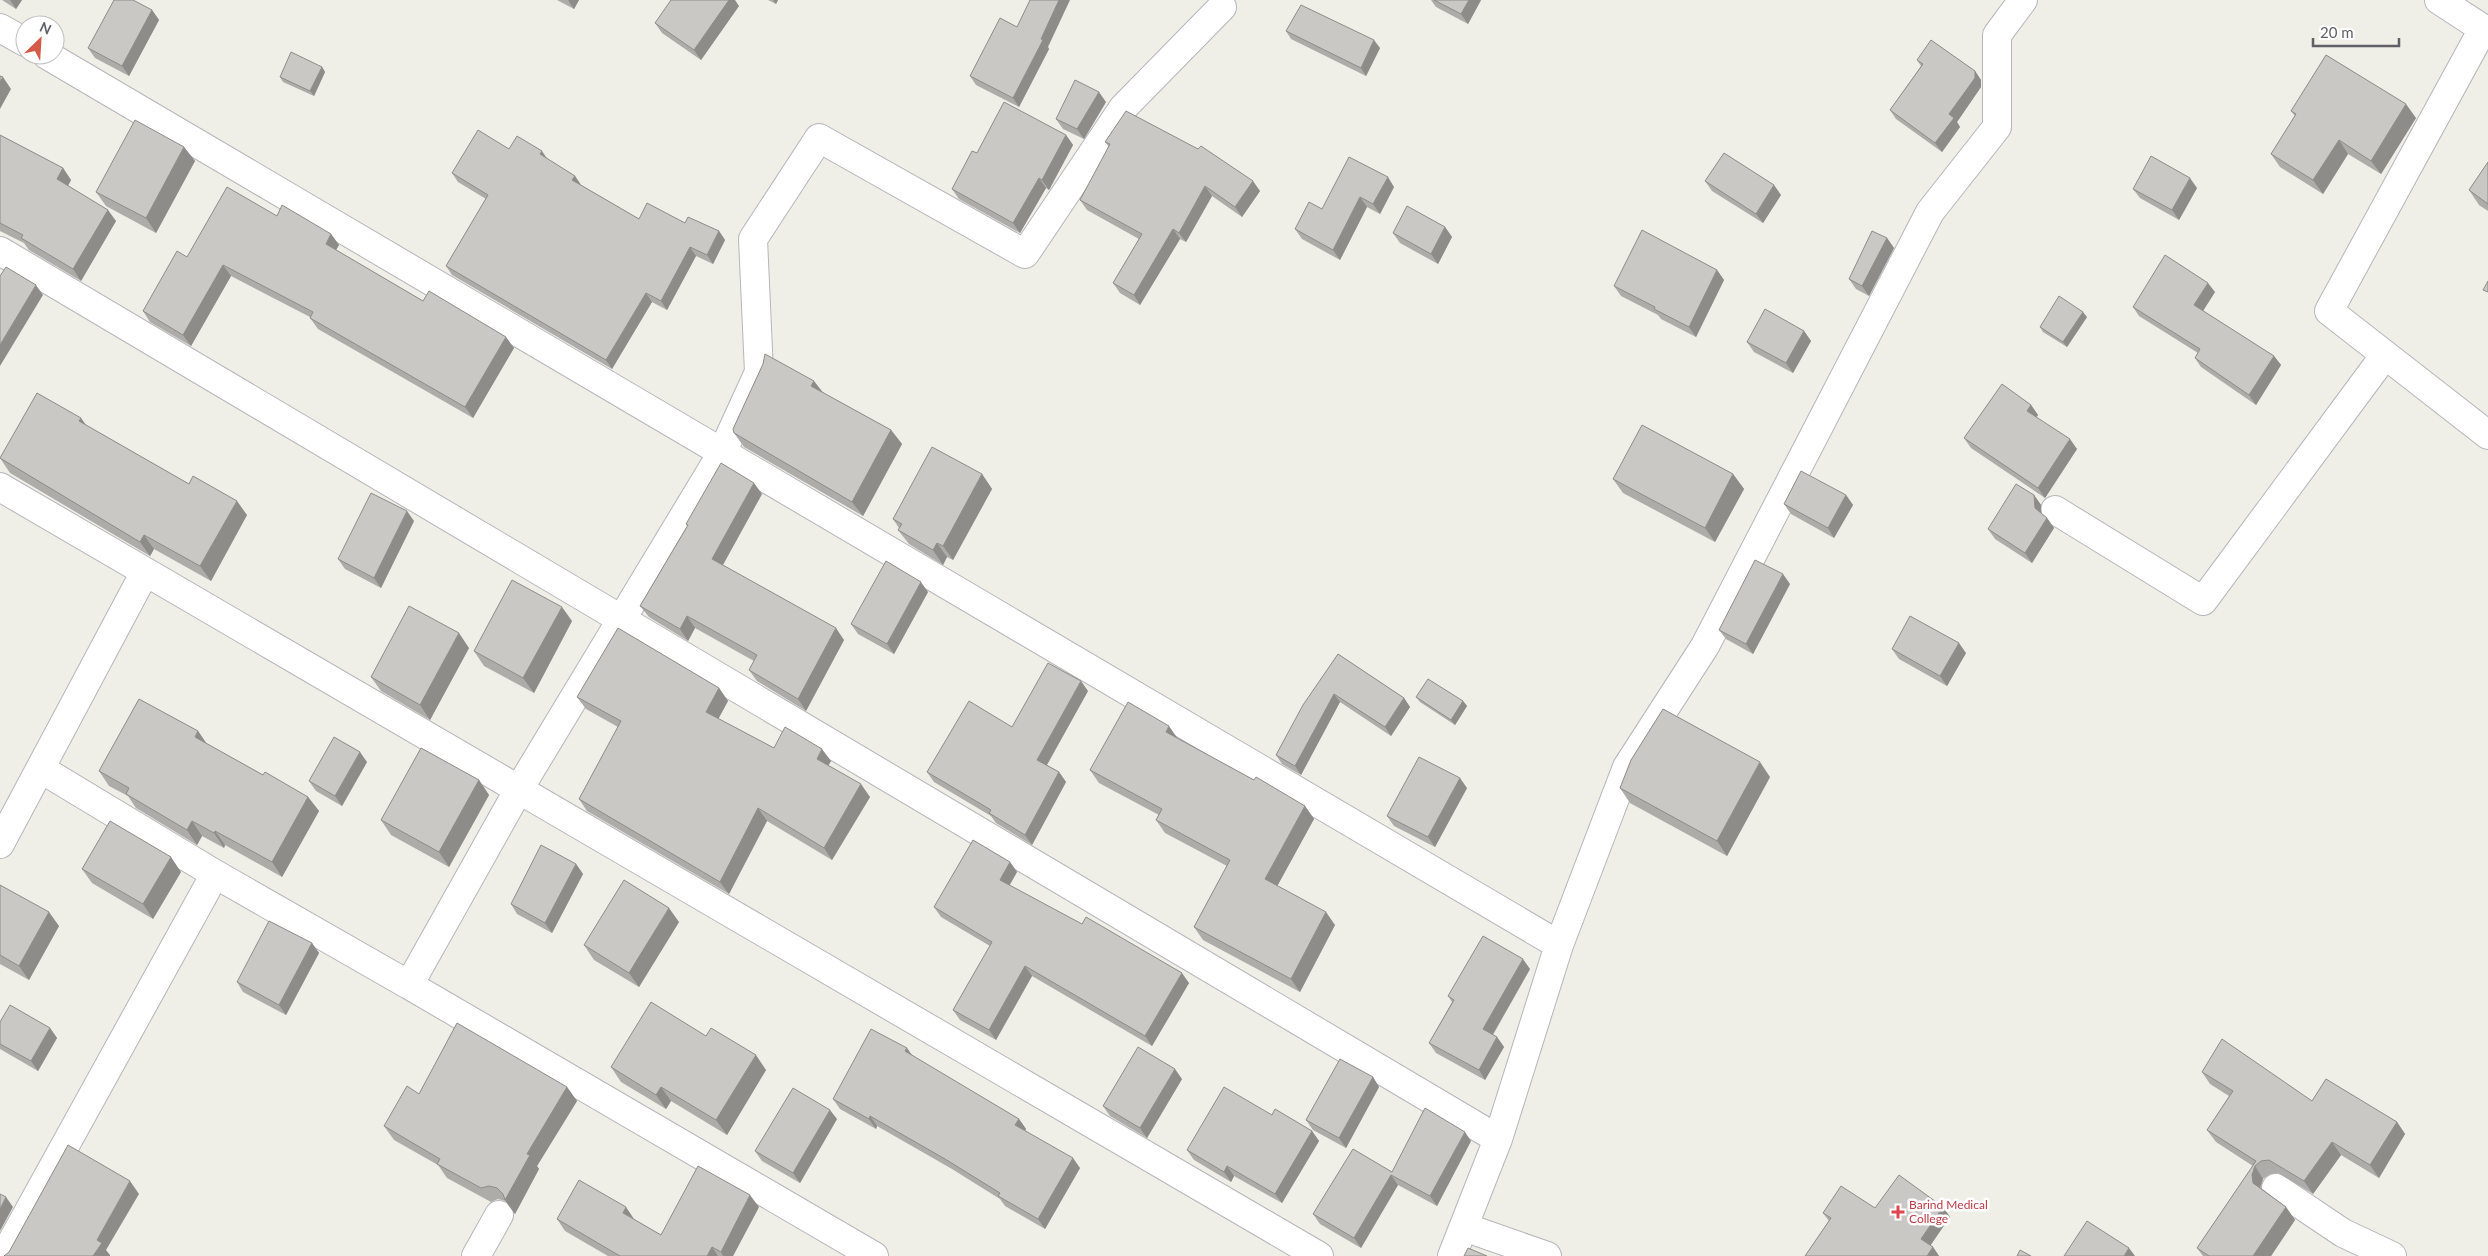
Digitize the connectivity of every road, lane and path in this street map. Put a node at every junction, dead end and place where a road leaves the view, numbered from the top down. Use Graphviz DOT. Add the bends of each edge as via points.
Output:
graph roads {
  1 [pos="2022,0"];
  2 [pos="2439,0"];
  3 [pos="1222,7"];
  4 [pos="0,28"];
  5 [pos="2486,30"];
  6 [pos="15,36"];
  7 [pos="63,65"];
  8 [pos="0,251"];
  9 [pos="2385,355"];
  10 [pos="2488,435"];
  11 [pos="722,453"];
  12 [pos="0,487"];
  13 [pos="2055,510"];
  14 [pos="145,572"];
  15 [pos="621,618"];
  16 [pos="41,769"];
  17 [pos="519,790"];
  18 [pos="0,844"];
  19 [pos="215,874"];
  20 [pos="1558,945"];
  21 [pos="409,985"];
  22 [pos="1498,1139"];
  23 [pos="2276,1188"];
  24 [pos="499,1215"];
  25 [pos="1464,1227"];
  26 [pos="4,1256"];
  27 [pos="476,1256"];
  28 [pos="874,1256"];
  29 [pos="1318,1256"];
  30 [pos="1452,1256"];
  31 [pos="1548,1256"];
  32 [pos="2392,1256"];
  1 -- 20 [label="street" via="1997,35 1997,127 1930,212 1705,646 1627,767"];
  2 -- 5 [label="street"];
  3 -- 11 [label="street" via="1123,108 1025,254 819,138 753,239 759,372"];
  4 -- 6 [label="street"];
  5 -- 9 [label="street" via="2329,312"];
  7 -- 11 [label="street"];
  8 -- 15 [label="street"];
  9 -- 10 [label="street"];
  9 -- 13 [label="street" via="2203,602"];
  11 -- 15 [label="street"];
  11 -- 20 [label="street"];
  12 -- 14 [label="street"];
  14 -- 16 [label="street"];
  14 -- 17 [label="street"];
  15 -- 17 [label="street"];
  15 -- 22 [label="street"];
  16 -- 18 [label="street"];
  16 -- 19 [label="street"];
  17 -- 21 [label="street"];
  17 -- 29 [label="street"];
  19 -- 21 [label="street"];
  19 -- 26 [label="street"];
  20 -- 22 [label="street"];
  21 -- 28 [label="street"];
  22 -- 25 [label="street"];
  23 -- 32 [label="street" via="2342,1233"];
  24 -- 27 [label="street"];
  25 -- 30 [label="street"];
  25 -- 31 [label="street"];
}
